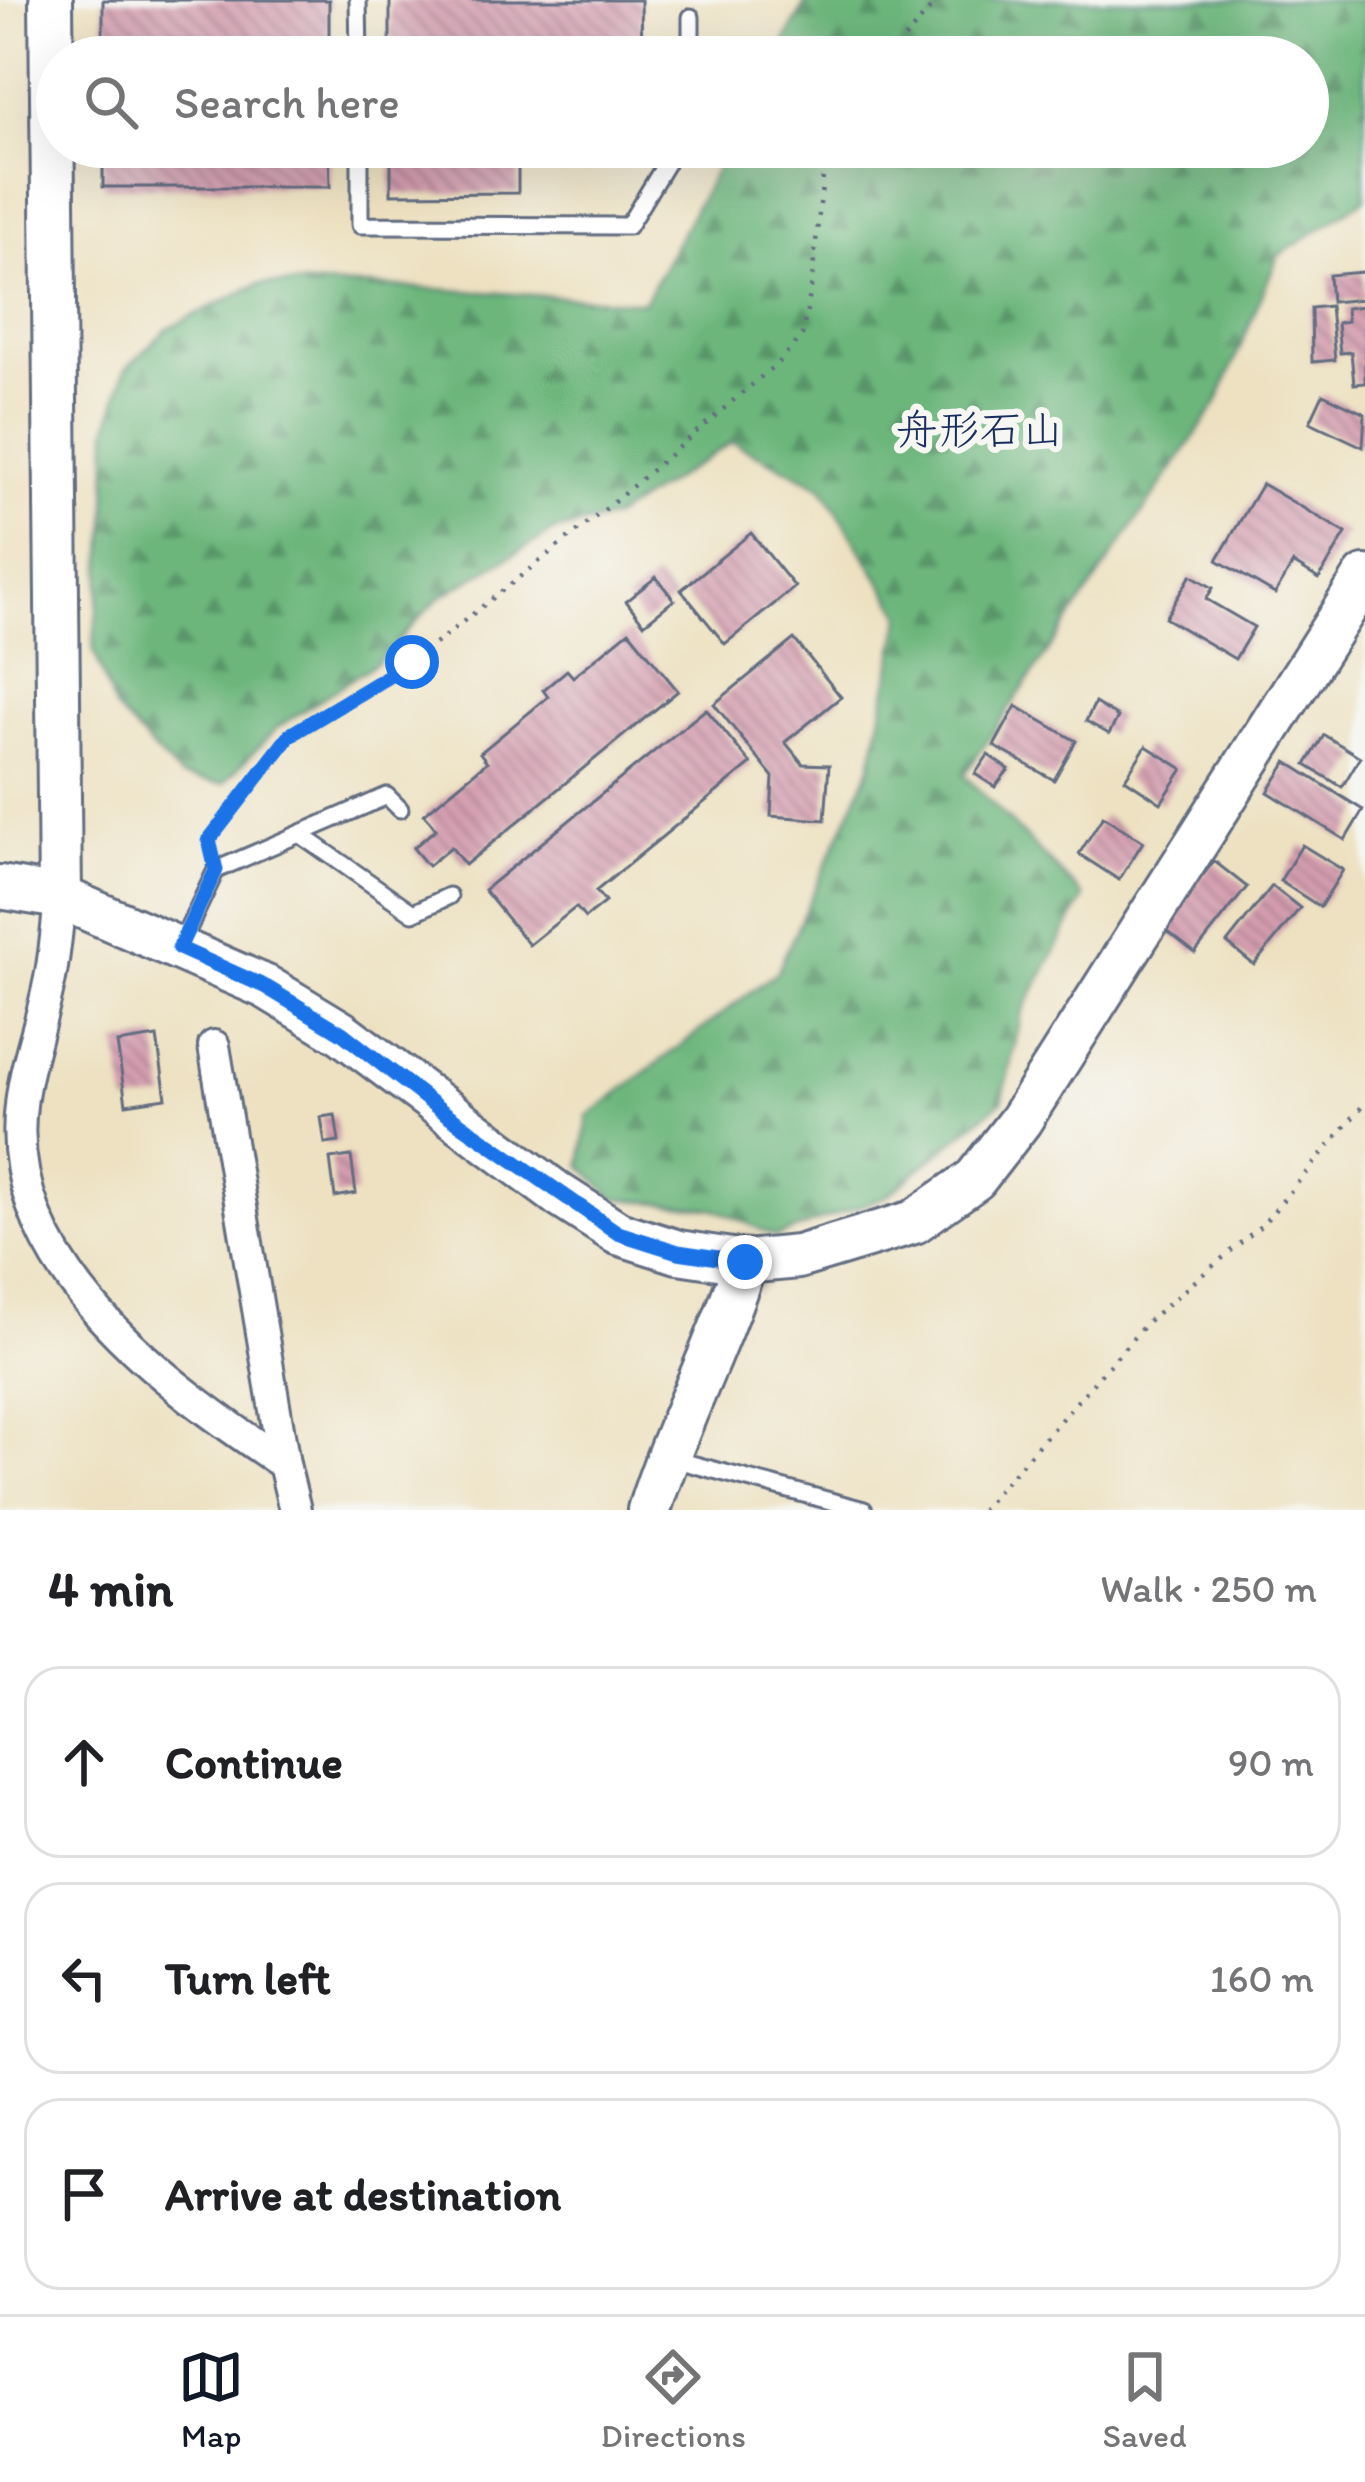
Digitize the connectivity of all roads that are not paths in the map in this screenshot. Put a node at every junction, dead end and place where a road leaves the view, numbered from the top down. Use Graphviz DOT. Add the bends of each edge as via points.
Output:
graph roads {
  1 [pos="51,0"];
  2 [pos="358,0"];
  3 [pos="691,17"];
  4 [pos="51,36"];
  5 [pos="359,36"];
  6 [pos="691,36"];
  7 [pos="53,168"];
  8 [pos="359,168"];
  9 [pos="663,168"];
  10 [pos="1365,577"];
  11 [pos="400,809"];
  12 [pos="300,833"];
  13 [pos="0,887"];
  14 [pos="449,896"];
  15 [pos="60,897"];
  16 [pos="179,948"];
  17 [pos="214,1046"];
  18 [pos="745,1262"];
  19 [pos="666,1457"];
  20 [pos="284,1464"];
  21 [pos="295,1510"];
  22 [pos="650,1510"];
  23 [pos="864,1510"];
  1 -- 4 [label="street"];
  2 -- 5 [label="lane"];
  3 -- 6 [label="lane"];
  7 -- 15 [label="street"];
  8 -- 9 [label="lane" via="360,225 628,226"];
  10 -- 18 [label="street" via="976,1179 914,1222 799,1257"];
  11 -- 12 [label="lane" via="388,796"];
  12 -- 14 [label="lane" via="413,913"];
  12 -- 16 [label="lane" via="216,870"];
  13 -- 15 [label="street"];
  15 -- 16 [label="street"];
  15 -- 20 [label="street" via="21,1104 19,1150 41,1235 115,1329"];
  16 -- 18 [label="street" via="342,1033 618,1233"];
  17 -- 20 [label="street"];
  18 -- 19 [label="street"];
  19 -- 22 [label="street"];
  19 -- 23 [label="lane"];
  20 -- 21 [label="street"];
}
